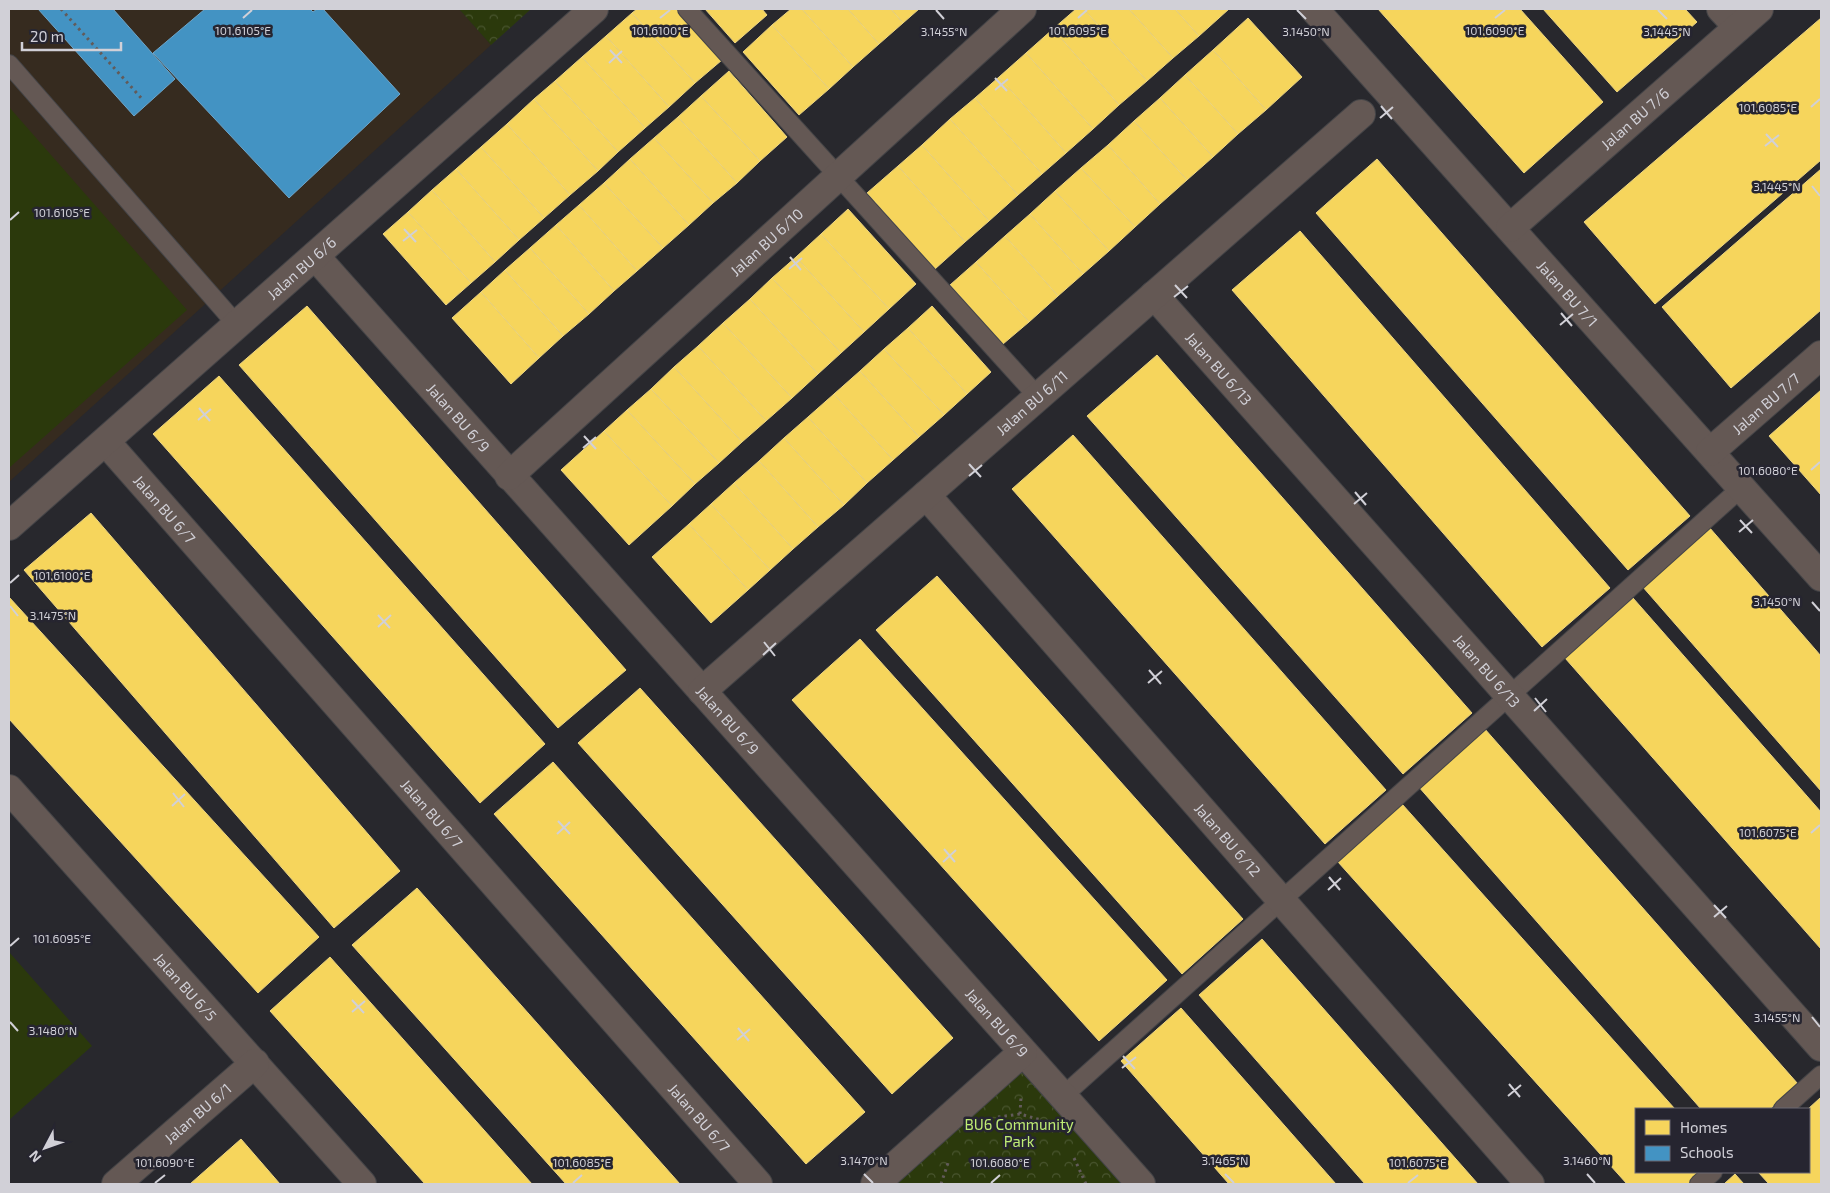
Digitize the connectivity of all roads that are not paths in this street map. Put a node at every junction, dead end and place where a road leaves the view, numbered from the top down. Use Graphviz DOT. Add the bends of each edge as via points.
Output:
graph roads {
  1 [pos="594,9"];
  2 [pos="687,9"];
  3 [pos="1022,9"];
  4 [pos="1314,9"];
  5 [pos="1759,9"];
  6 [pos="1730,18"];
  7 [pos="9,64"];
  8 [pos="1361,114"];
  9 [pos="839,176"];
  10 [pos="1510,228"];
  11 [pos="315,256"];
  12 [pos="1154,295"];
  13 [pos="237,325"];
  14 [pos="1821,355"];
  15 [pos="1038,397"];
  16 [pos="106,442"];
  17 [pos="1710,452"];
  18 [pos="509,476"];
  19 [pos="1741,488"];
  20 [pos="926,495"];
  21 [pos="9,526"];
  22 [pos="1821,577"];
  23 [pos="702,691"];
  24 [pos="1510,695"];
  25 [pos="9,790"];
  26 [pos="1281,900"];
  27 [pos="1821,1047"];
  28 [pos="1023,1052"];
  29 [pos="255,1063"];
  30 [pos="1821,1075"];
  31 [pos="1063,1096"];
  32 [pos="1784,1108"];
  33 [pos="1712,1173"];
  34 [pos="116,1184"];
  35 [pos="362,1184"];
  36 [pos="758,1184"];
  37 [pos="875,1184"];
  38 [pos="1141,1184"];
  39 [pos="1530,1184"];
  40 [pos="1698,1184"];
  1 -- 11 [label="street, Jalan BU 6/6"];
  2 -- 9 [label="lane"];
  3 -- 9 [label="street, Jalan BU 6/10"];
  4 -- 10 [label="street, Jalan BU 7/1"];
  5 -- 6 [label="street, Jalan BU 7/6"];
  6 -- 10 [label="street, Jalan BU 7/6"];
  7 -- 13 [label="lane"];
  8 -- 12 [label="street, Jalan BU 6/11"];
  9 -- 15 [label="lane"];
  9 -- 18 [label="street, Jalan BU 6/10"];
  10 -- 17 [label="street, Jalan BU 7/1"];
  11 -- 13 [label="street, Jalan BU 6/6"];
  11 -- 18 [label="street, Jalan BU 6/9"];
  12 -- 15 [label="street, Jalan BU 6/11"];
  12 -- 24 [label="street, Jalan BU 6/13"];
  13 -- 16 [label="street, Jalan BU 6/6"];
  14 -- 17 [label="street, Jalan BU 7/7"];
  15 -- 20 [label="street, Jalan BU 6/11"];
  16 -- 21 [label="street, Jalan BU 6/6"];
  16 -- 36 [label="street, Jalan BU 6/7"];
  17 -- 19 [label="street, Jalan BU 7/1"];
  18 -- 23 [label="street, Jalan BU 6/9"];
  19 -- 22 [label="street, Jalan BU 7/1"];
  19 -- 24 [label="lane"];
  20 -- 23 [label="street, Jalan BU 6/11"];
  20 -- 26 [label="street, Jalan BU 6/12"];
  23 -- 28 [label="street, Jalan BU 6/9"];
  24 -- 26 [label="lane"];
  24 -- 27 [label="street, Jalan BU 6/13"];
  25 -- 29 [label="street, Jalan BU 6/5"];
  26 -- 31 [label="lane"];
  26 -- 39 [label="street, Jalan BU 6/12"];
  28 -- 31 [label="street, Jalan BU 6/9"];
  28 -- 37 [label="street"];
  29 -- 34 [label="street, Jalan BU 6/1"];
  29 -- 35 [label="street, Jalan BU 6/5"];
  30 -- 32 [label="lane"];
  31 -- 38 [label="street, Jalan BU 6/9"];
  33 -- 40 [label="lane"];
}
